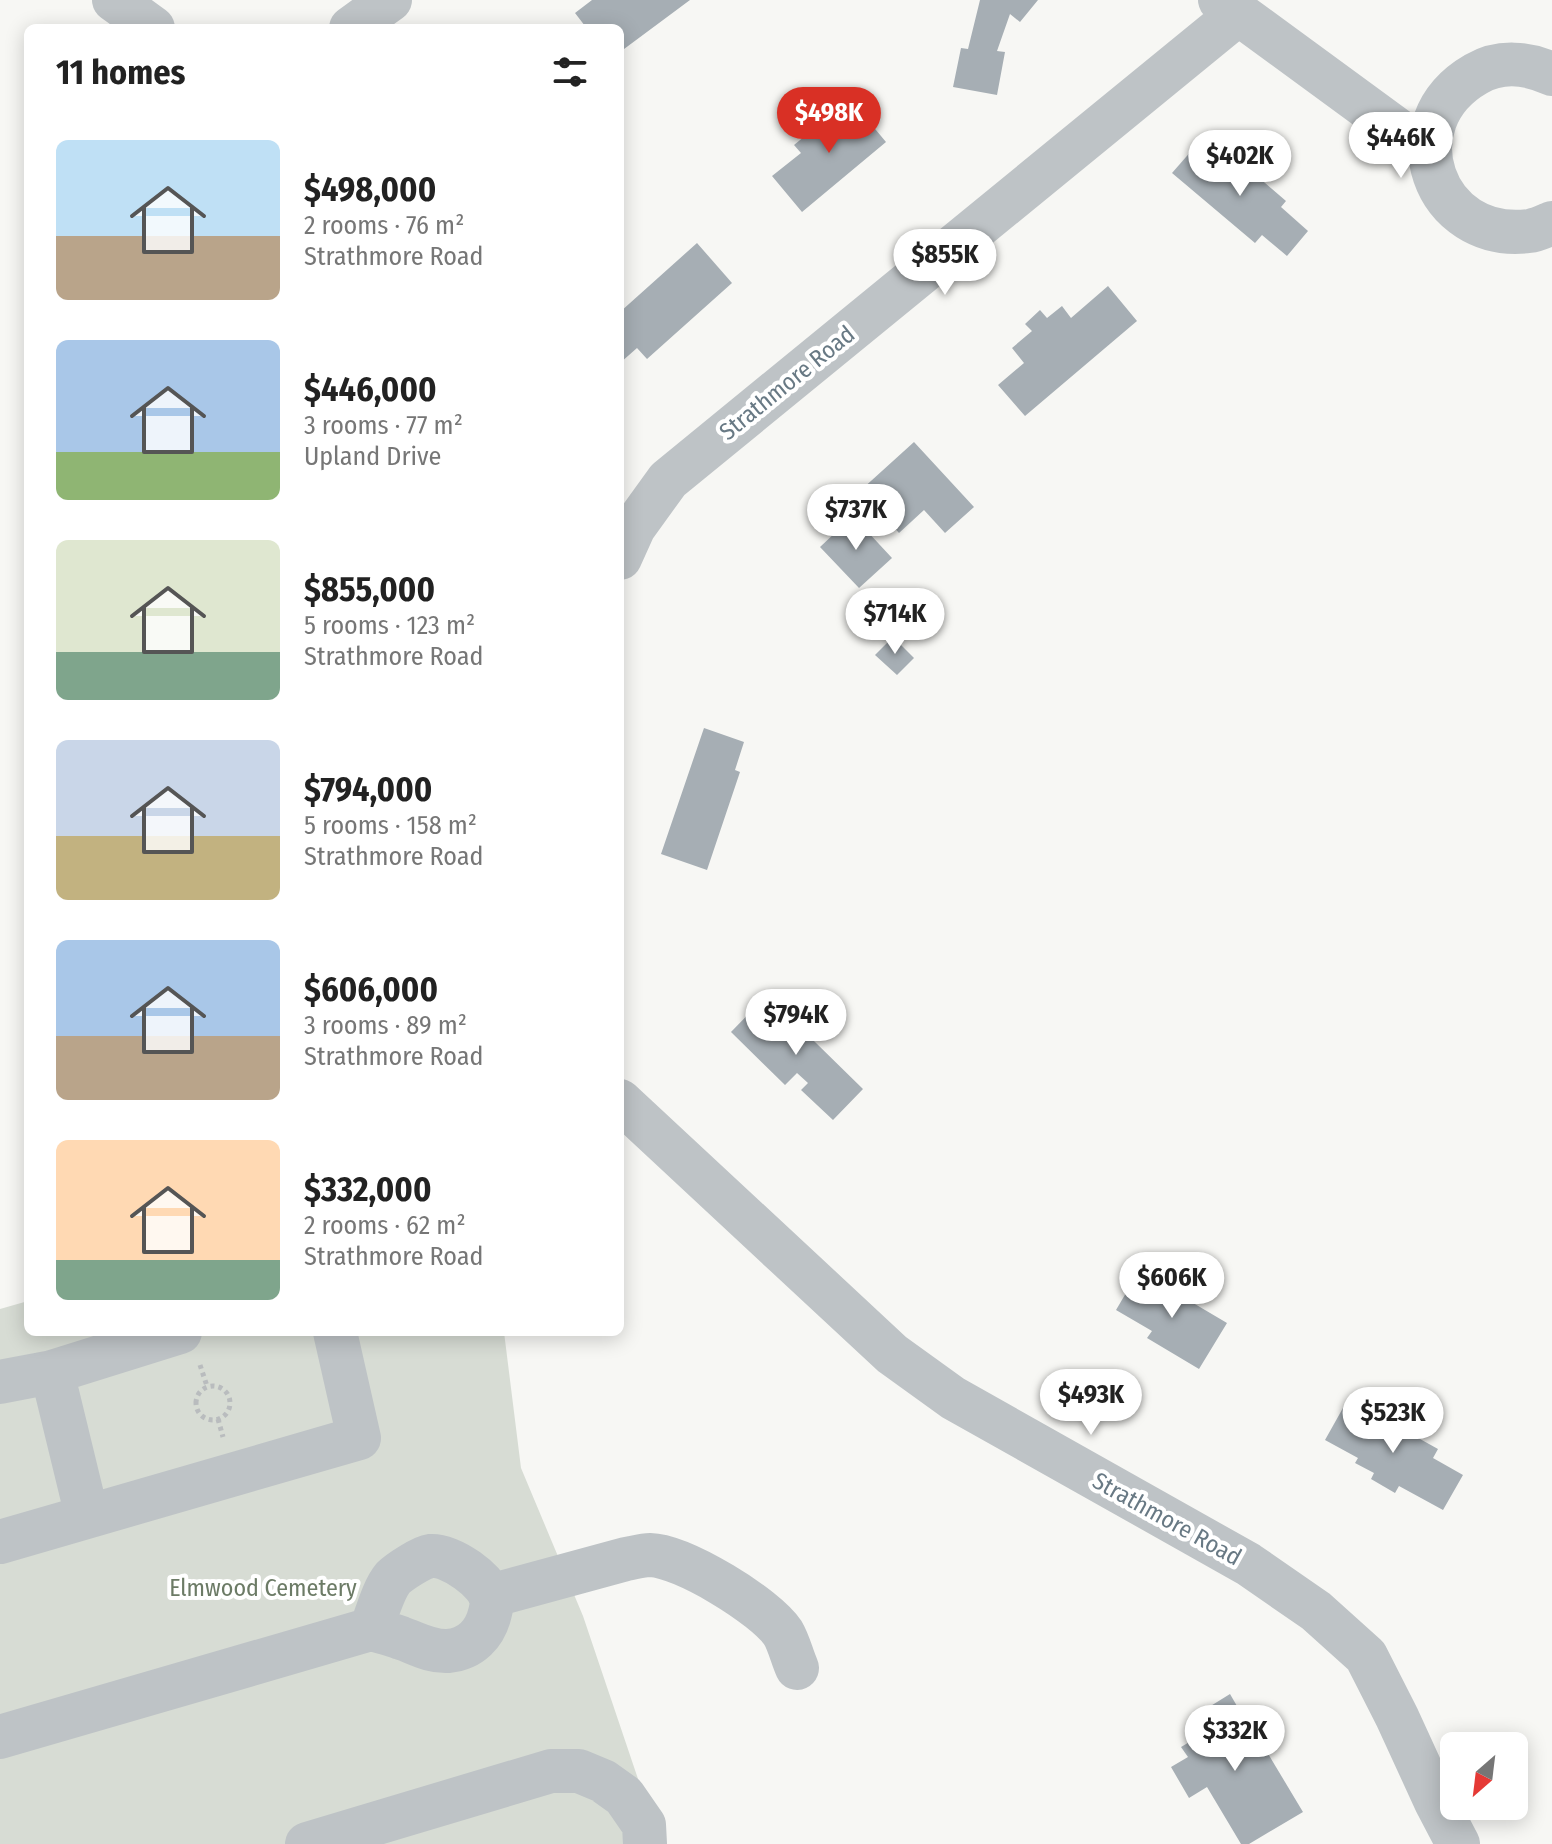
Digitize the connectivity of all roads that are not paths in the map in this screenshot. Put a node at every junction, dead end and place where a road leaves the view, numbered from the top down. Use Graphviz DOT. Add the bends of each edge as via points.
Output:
graph roads {
  1 [pos="114,0"];
  2 [pos="390,0"];
  3 [pos="1229,7"];
  4 [pos="147,24"];
  5 [pos="357,24"];
  6 [pos="1552,74"];
  7 [pos="1429,153"];
  8 [pos="1552,223"];
  9 [pos="624,549"];
  10 [pos="624,1105"];
  11 [pos="167,1336"];
  12 [pos="336,1336"];
  13 [pos="52,1372"];
  14 [pos="0,1382"];
  15 [pos="87,1516"];
  16 [pos="0,1542"];
  17 [pos="490,1596"];
  18 [pos="371,1629"];
  19 [pos="797,1668"];
  20 [pos="0,1737"];
  21 [pos="307,1844"];
  22 [pos="645,1844"];
  23 [pos="1458,1844"];
  1 -- 4 [label="street"];
  2 -- 5 [label="street"];
  3 -- 7 [label="street"];
  3 -- 9 [label="street, Strathmore Road" via="668,480"];
  6 -- 7 [label="street" via="1509,64 1483,69 1460,83 1443,102"];
  7 -- 8 [label="street" via="1436,181 1452,205 1475,223 1503,232 1532,231"];
  10 -- 23 [label="street, Strathmore Road" via="892,1354 953,1398 1248,1564 1316,1611 1366,1656"];
  11 -- 13 [label="street"];
  12 -- 15 [label="street" via="359,1438"];
  13 -- 14 [label="street"];
  13 -- 15 [label="street"];
  15 -- 16 [label="street"];
  17 -- 18 [label="street" via="493,1602 479,1637 449,1651 427,1649"];
  17 -- 18 [label="street" via="486,1586 454,1561 431,1556 393,1579"];
  17 -- 19 [label="street" via="626,1559 667,1558 722,1583 766,1617 783,1633"];
  18 -- 20 [label="street"];
  21 -- 22 [label="street" via="551,1771 579,1771 624,1796 644,1825"];
}
